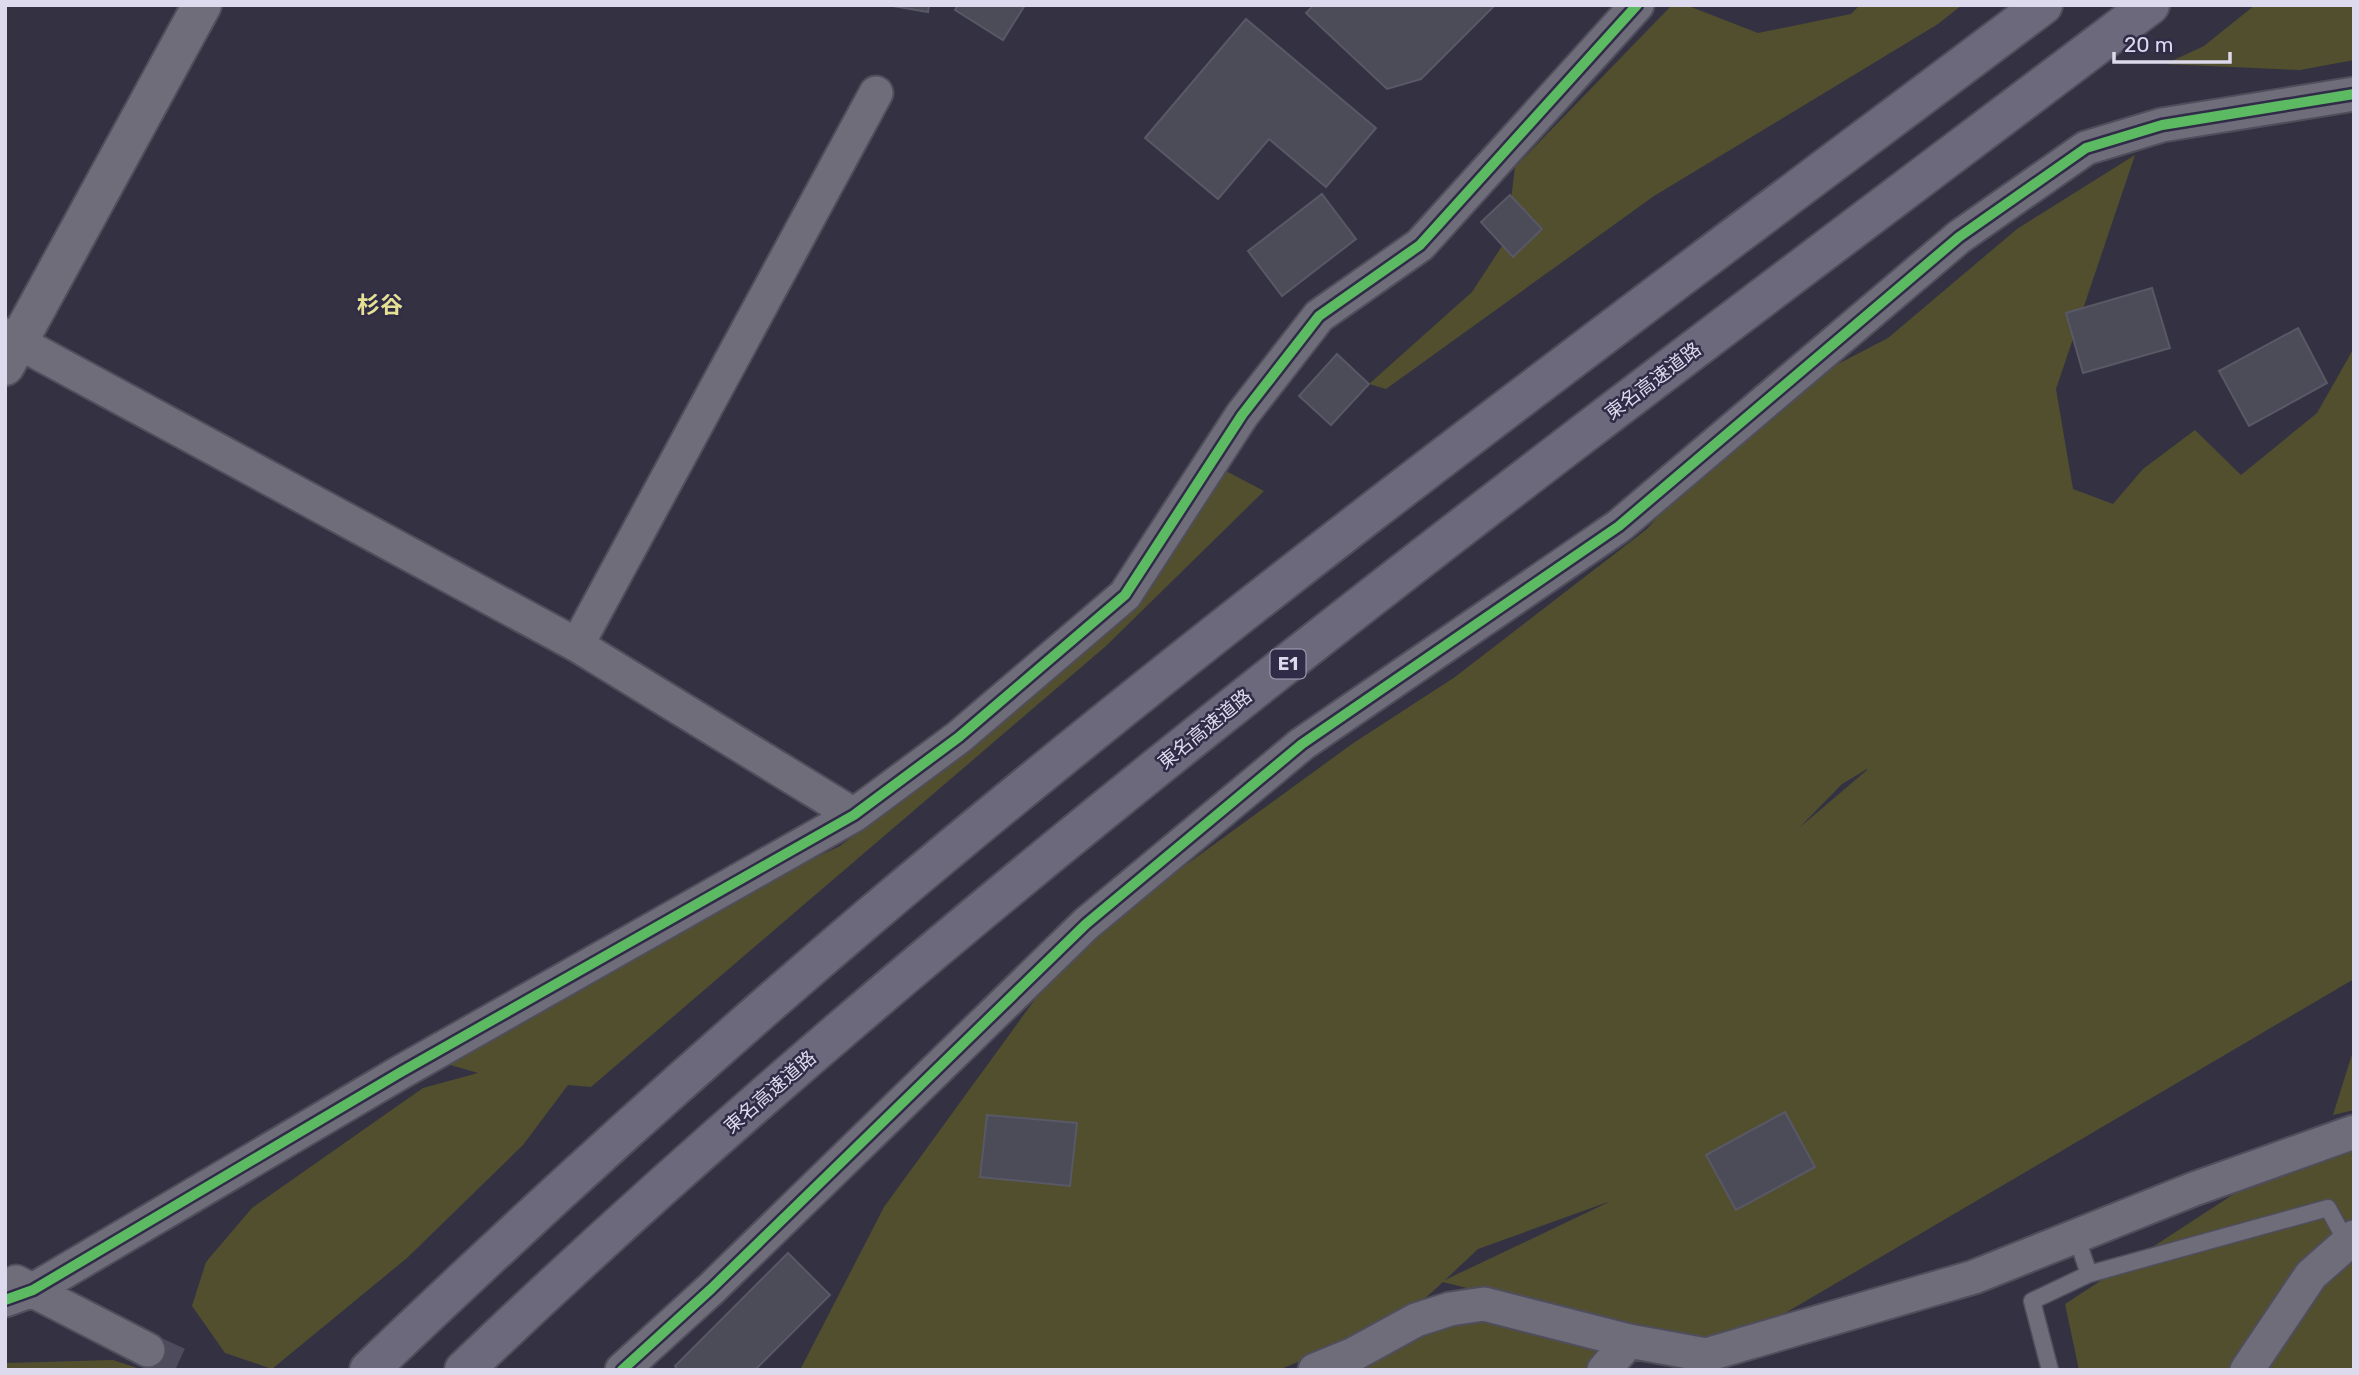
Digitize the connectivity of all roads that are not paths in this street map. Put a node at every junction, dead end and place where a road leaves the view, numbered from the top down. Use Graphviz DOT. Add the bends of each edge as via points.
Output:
graph roads {
  1 [pos="1637,5"];
  2 [pos="2043,5"];
  3 [pos="2150,5"];
  4 [pos="197,7"];
  5 [pos="876,93"];
  6 [pos="2354,94"];
  7 [pos="10,348"];
  8 [pos="577,645"];
  9 [pos="854,815"];
  10 [pos="2354,1132"];
  11 [pos="2076,1236"];
  12 [pos="2350,1240"];
  13 [pos="2089,1274"];
  14 [pos="14,1289"];
  15 [pos="1629,1341"];
  16 [pos="148,1350"];
  17 [pos="369,1370"];
  18 [pos="464,1370"];
  19 [pos="622,1370"];
  20 [pos="1314,1370"];
  21 [pos="1604,1370"];
  22 [pos="2050,1370"];
  23 [pos="2247,1370"];
  1 -- 9 [label="street" via="1420,245 1319,316 1242,415 1125,595 959,737"];
  2 -- 17 [label="highway" via="1576,356 1186,658 869,918 544,1203"];
  3 -- 18 [label="highway, 東名高速道路 / E1" via="1606,416 1227,711 913,968 589,1250"];
  4 -- 7 [label="street"];
  5 -- 8 [label="street"];
  6 -- 19 [label="street" via="2162,125 2086,148 1959,237 1619,526 1302,744 1086,924"];
  7 -- 8 [label="street"];
  8 -- 9 [label="street"];
  9 -- 14 [label="street"];
  10 -- 11 [label="street"];
  11 -- 13 [label="lane"];
  11 -- 15 [label="street" via="1974,1277 1706,1356"];
  12 -- 13 [label="lane" via="2328,1208"];
  12 -- 23 [label="street" via="2311,1275"];
  13 -- 22 [label="lane" via="2032,1301"];
  14 -- 16 [label="street"];
  15 -- 20 [label="street" via="1484,1304 1416,1320"];
  15 -- 21 [label="street"];
}
